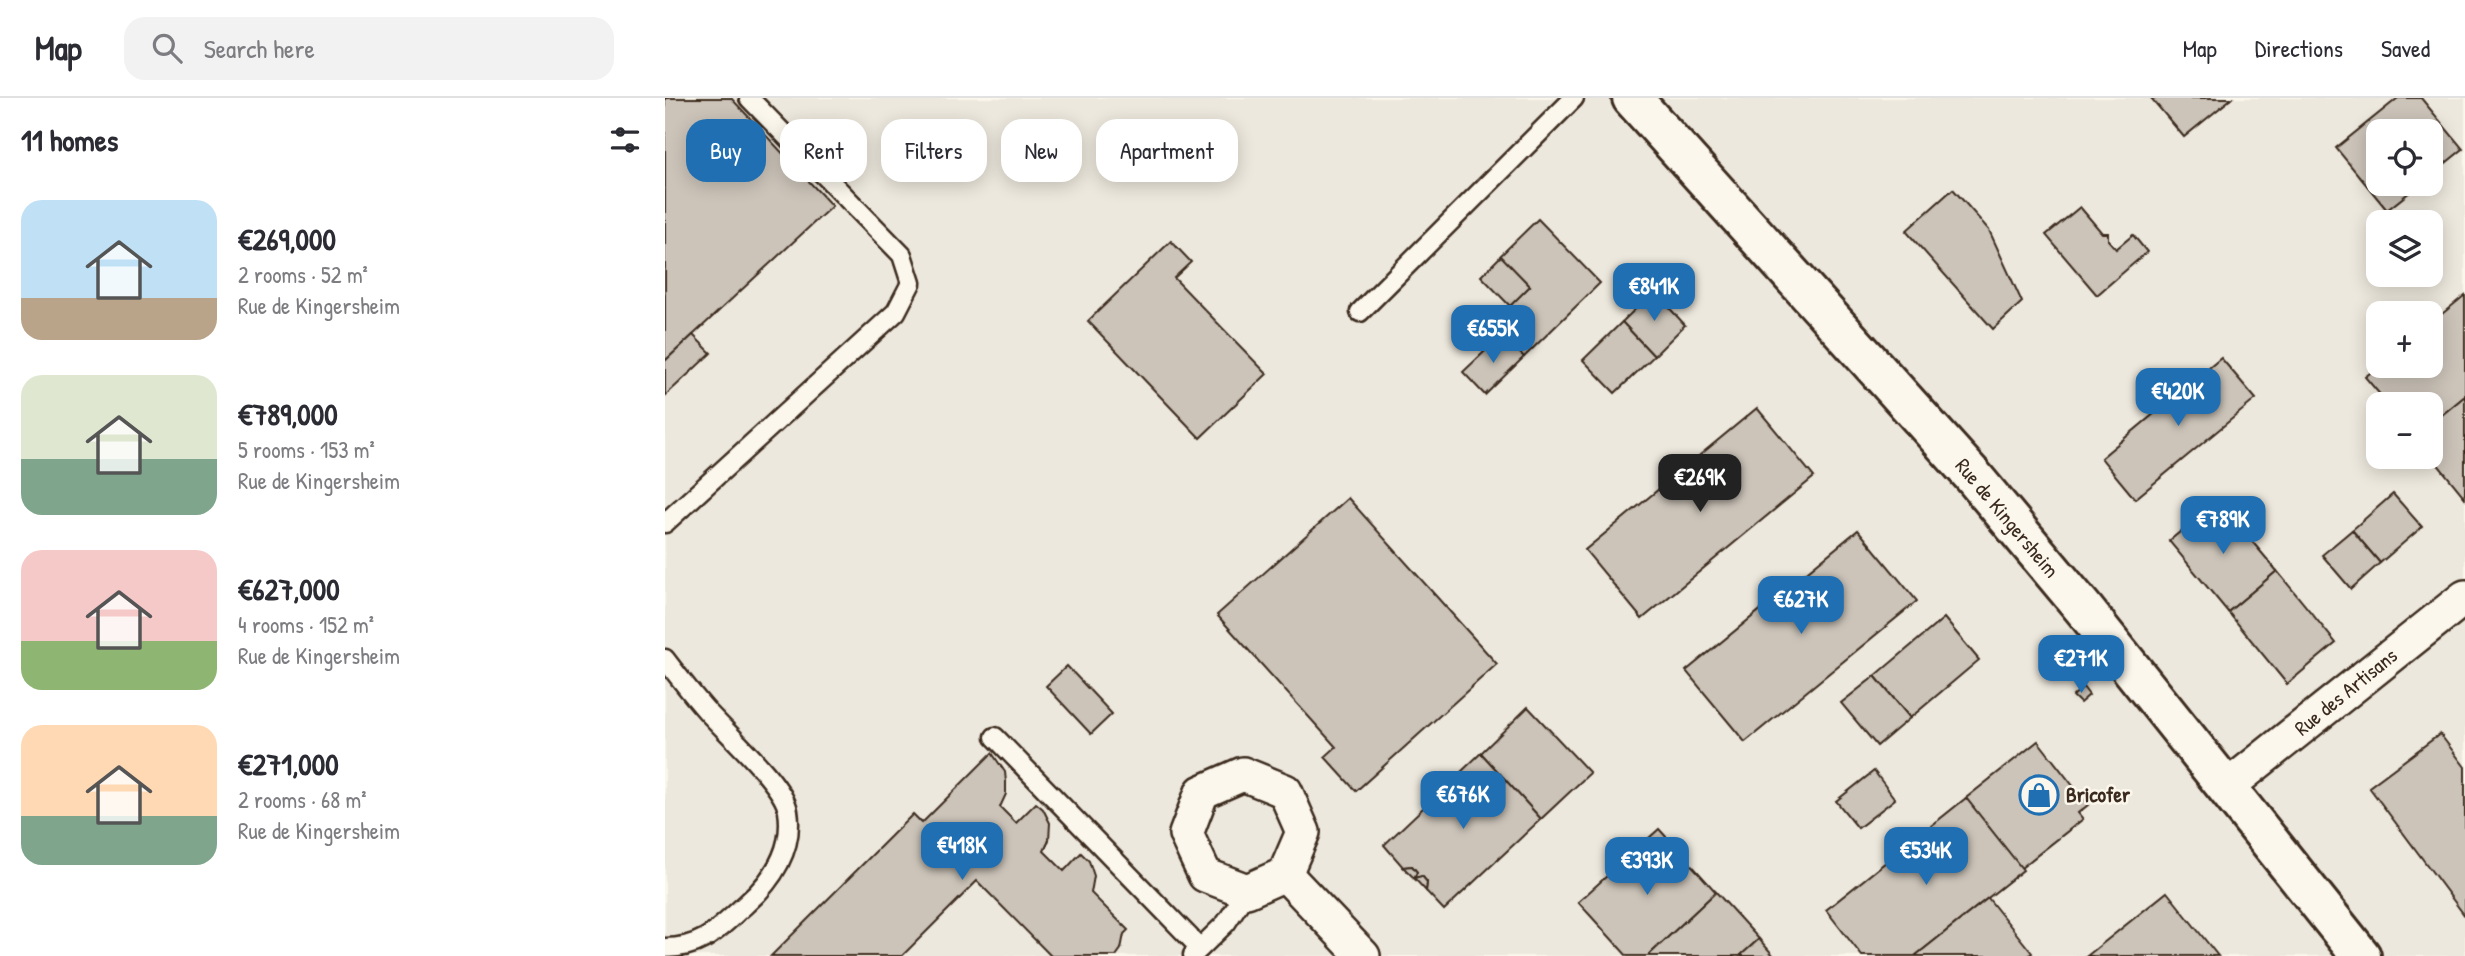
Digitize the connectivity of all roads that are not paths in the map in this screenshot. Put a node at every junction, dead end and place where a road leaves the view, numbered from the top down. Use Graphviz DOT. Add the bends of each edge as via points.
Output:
graph roads {
  1 [pos="749,98"];
  2 [pos="1574,98"];
  3 [pos="1632,98"];
  4 [pos="1360,312"];
  5 [pos="665,523"];
  6 [pos="2465,597"];
  7 [pos="665,659"];
  8 [pos="995,737"];
  9 [pos="2227,787"];
  10 [pos="1285,874"];
  11 [pos="1247,891"];
  12 [pos="665,948"];
  13 [pos="1196,952"];
  14 [pos="2358,955"];
  15 [pos="1363,956"];
  1 -- 5 [label="lane" via="902,255 911,283 896,312"];
  2 -- 4 [label="lane"];
  3 -- 9 [label="main road, Rue de Kingersheim" via="1972,475"];
  6 -- 9 [label="street, Rue des Artisans"];
  7 -- 12 [label="lane" via="768,776 788,810 788,833 781,862 762,890 707,939"];
  8 -- 13 [label="lane"];
  9 -- 14 [label="main road, Rue de Kingersheim"];
  10 -- 11 [label="street"];
  10 -- 11 [label="street" via="1303,832 1285,791 1243,774 1202,792 1186,834 1205,875"];
  10 -- 15 [label="street"];
  11 -- 13 [label="lane" via="1226,923"];
}
